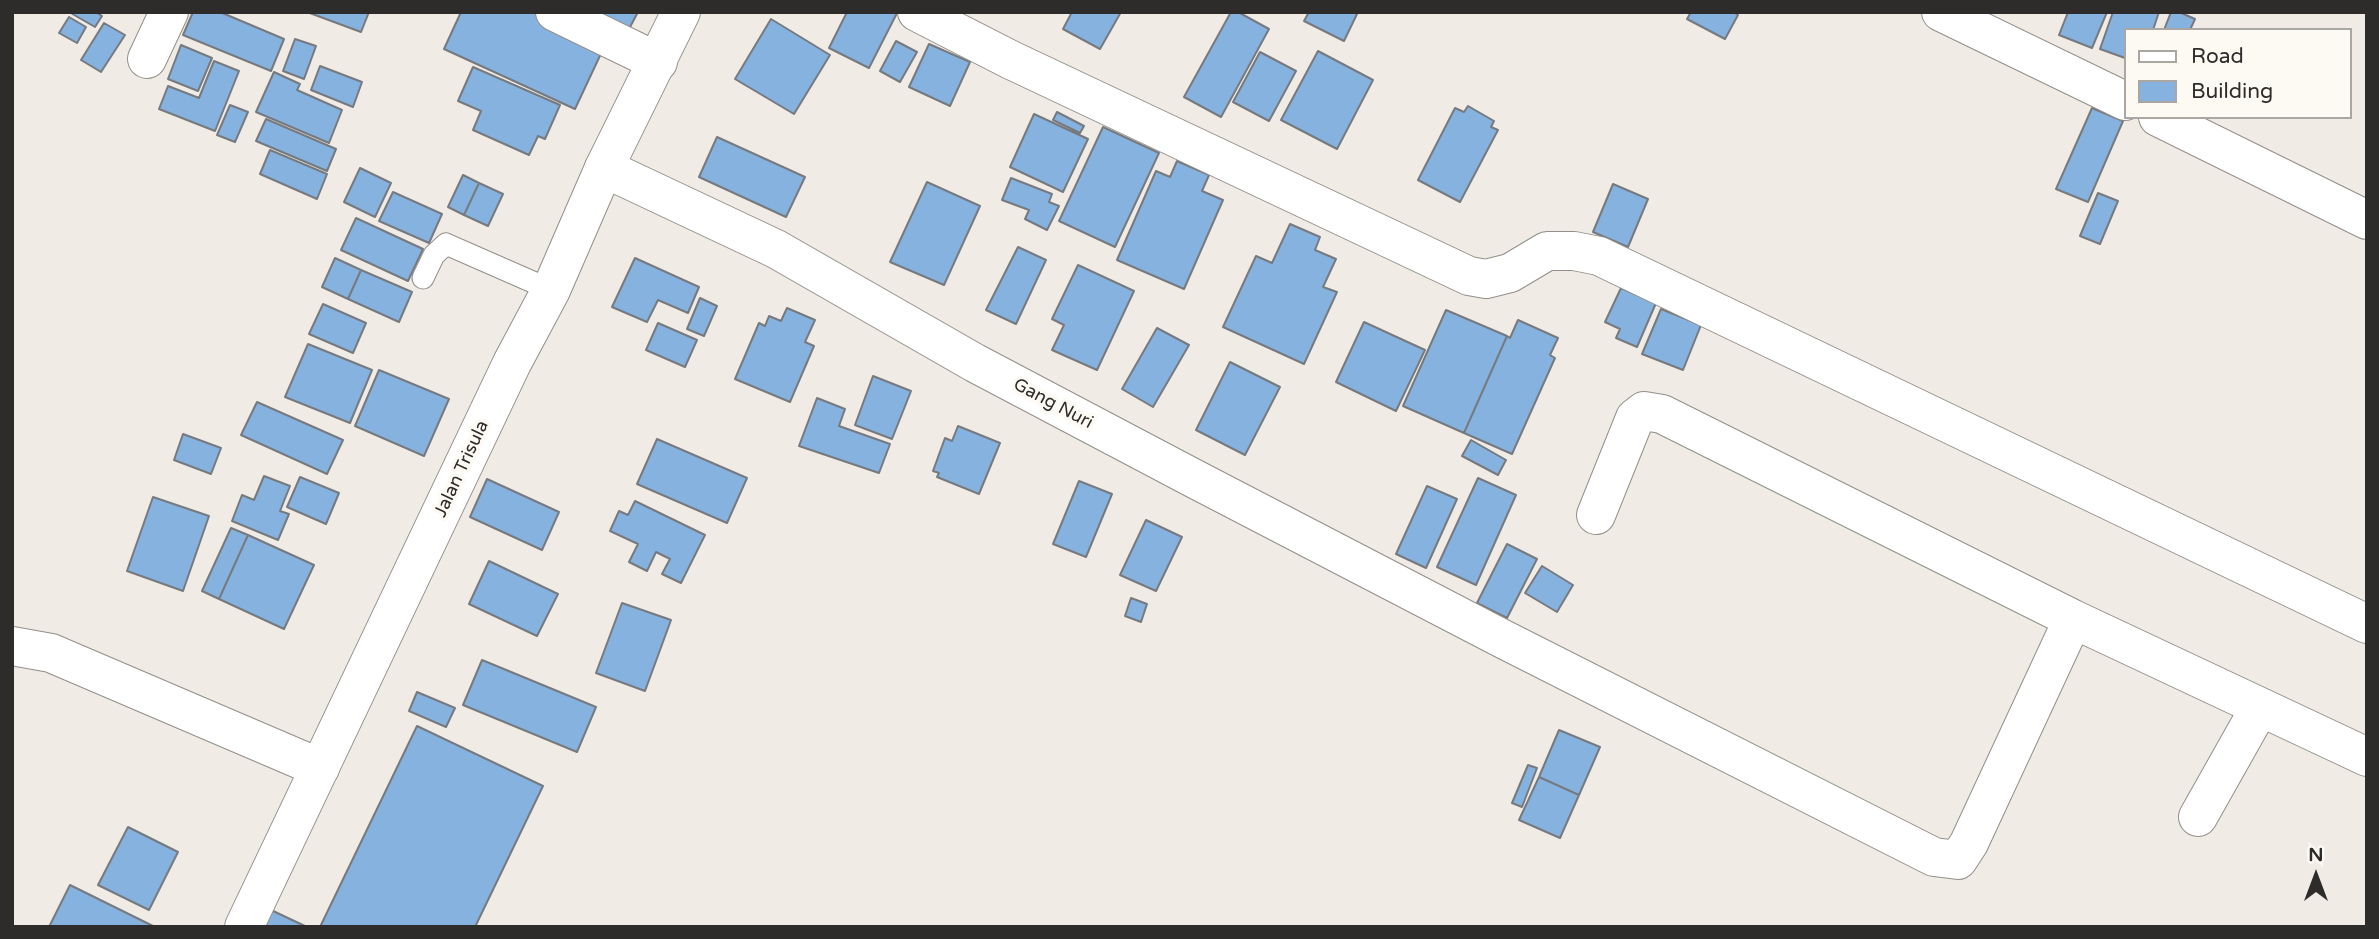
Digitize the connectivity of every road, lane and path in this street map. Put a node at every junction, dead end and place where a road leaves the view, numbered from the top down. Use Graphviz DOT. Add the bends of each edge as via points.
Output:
graph roads {
  1 [pos="169,12"];
  2 [pos="555,12"];
  3 [pos="681,12"];
  4 [pos="917,12"];
  5 [pos="1941,12"];
  6 [pos="147,59"];
  7 [pos="658,62"];
  8 [pos="2124,101"];
  9 [pos="2162,119"];
  10 [pos="604,168"];
  11 [pos="2367,220"];
  12 [pos="423,278"];
  13 [pos="551,290"];
  14 [pos="1596,515"];
  15 [pos="2073,619"];
  16 [pos="2367,624"];
  17 [pos="12,646"];
  18 [pos="2260,707"];
  19 [pos="2367,757"];
  20 [pos="320,768"];
  21 [pos="2198,817"];
  22 [pos="244,927"];
  1 -- 6 [label="street"];
  2 -- 7 [label="street"];
  3 -- 7 [label="street, Jalan Trisula"];
  4 -- 16 [label="street" via="1469,276 1486,279 1510,274 1547,251 1599,256"];
  5 -- 8 [label="street"];
  7 -- 10 [label="street, Jalan Trisula"];
  9 -- 11 [label="street"];
  10 -- 13 [label="street, Jalan Trisula"];
  10 -- 15 [label="street, Gang Nuri" via="776,248 975,363 1503,639 1934,857 1958,860 1969,843"];
  12 -- 13 [label="lane" via="434,255 446,244"];
  13 -- 20 [label="street, Jalan Trisula"];
  14 -- 15 [label="street" via="1635,418 1644,411 1662,414"];
  15 -- 18 [label="street"];
  17 -- 20 [label="street" via="51,653"];
  18 -- 19 [label="street"];
  18 -- 21 [label="street"];
  20 -- 22 [label="street, Jalan Trisula"];
}
